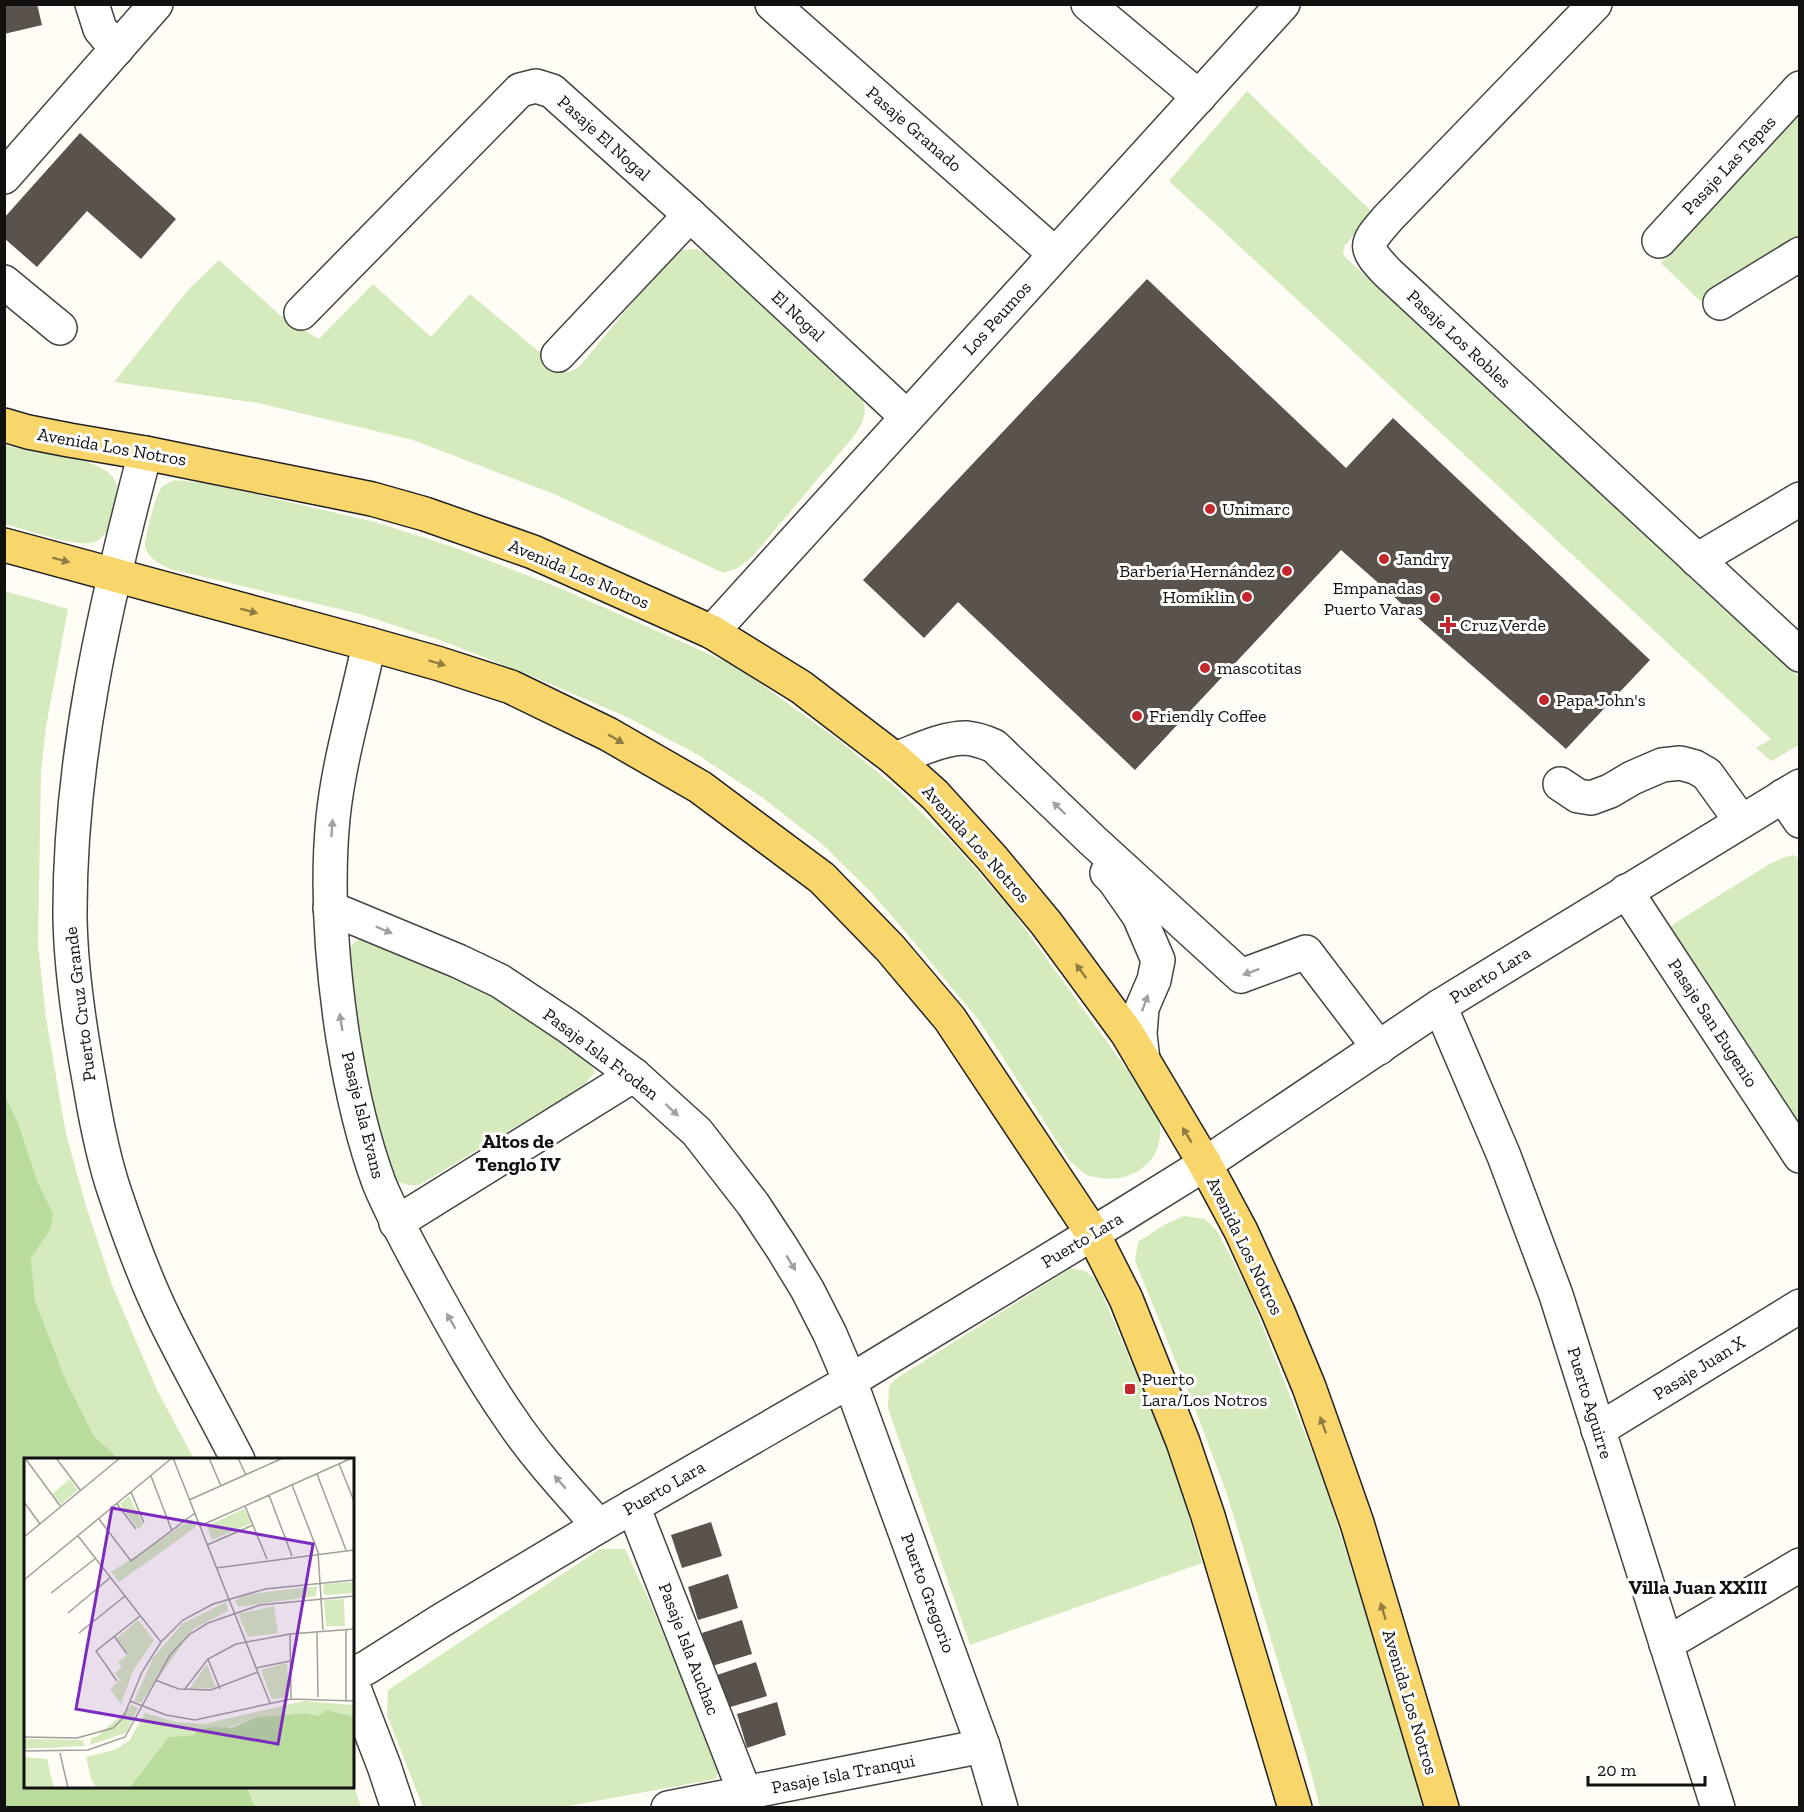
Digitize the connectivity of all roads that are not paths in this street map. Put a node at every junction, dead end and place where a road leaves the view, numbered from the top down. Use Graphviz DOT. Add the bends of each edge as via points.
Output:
graph roads {
  1 [pos="93,4"];
  2 [pos="156,4"];
  3 [pos="772,4"];
  4 [pos="1088,4"];
  5 [pos="1283,4"];
  6 [pos="1595,4"];
  7 [pos="117,49"];
  8 [pos="1800,88"];
  9 [pos="1198,97"];
  10 [pos="4,177"];
  11 [pos="690,215"];
  12 [pos="1659,241"];
  13 [pos="1055,254"];
  14 [pos="1800,254"];
  15 [pos="4,282"];
  16 [pos="1720,303"];
  17 [pos="301,314"];
  18 [pos="60,328"];
  19 [pos="558,355"];
  20 [pos="907,417"];
  21 [pos="4,424"];
  22 [pos="145,453"];
  23 [pos="1800,499"];
  24 [pos="4,545"];
  25 [pos="1697,560"];
  26 [pos="115,574"];
  27 [pos="712,632"];
  28 [pos="369,644"];
  29 [pos="1800,655"];
  30 [pos="895,759"];
  31 [pos="1560,783"];
  32 [pos="1794,801"];
  33 [pos="1741,821"];
  34 [pos="1092,840"];
  35 [pos="1626,891"];
  36 [pos="330,908"];
  37 [pos="1440,1006"];
  38 [pos="1379,1048"];
  39 [pos="1143,1060"];
  40 [pos="634,1075"];
  41 [pos="1800,1156"];
  42 [pos="1205,1164"];
  43 [pos="396,1223"];
  44 [pos="1093,1234"];
  45 [pos="1800,1306"];
  46 [pos="850,1381"];
  47 [pos="1598,1430"];
  48 [pos="237,1458"];
  49 [pos="633,1506"];
  50 [pos="599,1526"];
  51 [pos="1800,1565"];
  52 [pos="1666,1644"];
  53 [pos="354,1673"];
  54 [pos="354,1688"];
  55 [pos="983,1746"];
  56 [pos="745,1793"];
  57 [pos="398,1808"];
  58 [pos="668,1808"];
  59 [pos="1001,1808"];
  60 [pos="1295,1808"];
  61 [pos="1442,1808"];
  62 [pos="1718,1808"];
  1 -- 7 [label="street" via="100,29"];
  2 -- 7 [label="street"];
  3 -- 13 [label="street, Pasaje Granado"];
  4 -- 9 [label="street"];
  5 -- 9 [label="street, Los Peumos"];
  6 -- 25 [label="street, Pasaje Los Robles" via="1388,218 1370,239 1368,249 1388,273"];
  7 -- 10 [label="street"];
  8 -- 12 [label="street, Pasaje Las Tepas"];
  9 -- 13 [label="street, Los Peumos"];
  11 -- 17 [label="street, Pasaje El Nogal" via="552,91 536,86 520,90"];
  11 -- 19 [label="street"];
  11 -- 20 [label="street, El Nogal"];
  13 -- 20 [label="street, Los Peumos"];
  14 -- 16 [label="street"];
  15 -- 18 [label="street"];
  20 -- 27 [label="street, Los Peumos"];
  21 -- 22 [label="main road, Avenida Los Notros"];
  22 -- 26 [label="street, Puerto Cruz Grande"];
  22 -- 27 [label="main road, Avenida Los Notros" via="372,499 425,514 533,552"];
  23 -- 25 [label="street"];
  24 -- 26 [label="main road, one-way"];
  25 -- 29 [label="street, Pasaje Los Robles"];
  26 -- 28 [label="main road, one-way"];
  26 -- 48 [label="street, Puerto Cruz Grande" via="89,702 71,856 70,921 84,1054 114,1191 164,1317"];
  27 -- 30 [label="main road, Avenida Los Notros" via="801,687"];
  36 -- 28 [label="street, Pasaje Isla Evans, one-way" via="338,775"];
  28 -- 44 [label="main road, one-way" via="511,687 608,734 700,788 822,878 890,948 950,1019"];
  34 -- 30 [label="street, one-way" via="994,746 964,738"];
  39 -- 30 [label="main road, Avenida Los Notros, one-way" via="1046,923 935,795"];
  31 -- 33 [label="street" via="1578,796 1591,798 1662,765 1680,763 1707,774"];
  32 -- 33 [label="street, Puerto Lara"];
  33 -- 35 [label="street, Puerto Lara"];
  38 -- 34 [label="street, one-way" via="1306,952 1241,976"];
  39 -- 34 [label="street, one-way" via="1142,1008 1158,960 1139,916 1105,872"];
  35 -- 37 [label="street, Puerto Lara"];
  35 -- 41 [label="street, Pasaje San Eugenio"];
  36 -- 40 [label="street, Pasaje Isla Froden, one-way" via="500,981"];
  43 -- 36 [label="street, Pasaje Isla Evans, one-way" via="366,1143 349,1071 336,993"];
  37 -- 38 [label="street, Puerto Lara"];
  37 -- 47 [label="street, Puerto Aguirre" via="1530,1224"];
  38 -- 42 [label="street, Puerto Lara"];
  42 -- 39 [label="main road, Avenida Los Notros, one-way"];
  40 -- 43 [label="street"];
  40 -- 46 [label="street, Pasaje Isla Froden, one-way" via="697,1132 753,1204 807,1289"];
  42 -- 44 [label="street, Puerto Lara"];
  61 -- 42 [label="main road, Avenida Los Notros, one-way" via="1357,1523 1309,1387 1241,1231"];
  50 -- 43 [label="street, Pasaje Isla Evans, one-way" via="539,1458 511,1419"];
  44 -- 46 [label="street, Puerto Lara"];
  44 -- 60 [label="main road" via="1126,1299 1184,1442"];
  45 -- 47 [label="street, Pasaje Juan X"];
  46 -- 49 [label="street, Puerto Lara"];
  46 -- 55 [label="street, Puerto Gregorio"];
  47 -- 52 [label="street, Puerto Aguirre"];
  49 -- 50 [label="street, Puerto Lara"];
  49 -- 56 [label="street, Pasaje Isla Auchac"];
  50 -- 53 [label="street, Puerto Lara"];
  51 -- 52 [label="street"];
  52 -- 62 [label="street, Puerto Aguirre"];
  54 -- 57 [label="street"];
  55 -- 56 [label="street, Pasaje Isla Tranqui"];
  55 -- 59 [label="street, Puerto Gregorio"];
  56 -- 58 [label="street, Pasaje Isla Tranqui"];
}
